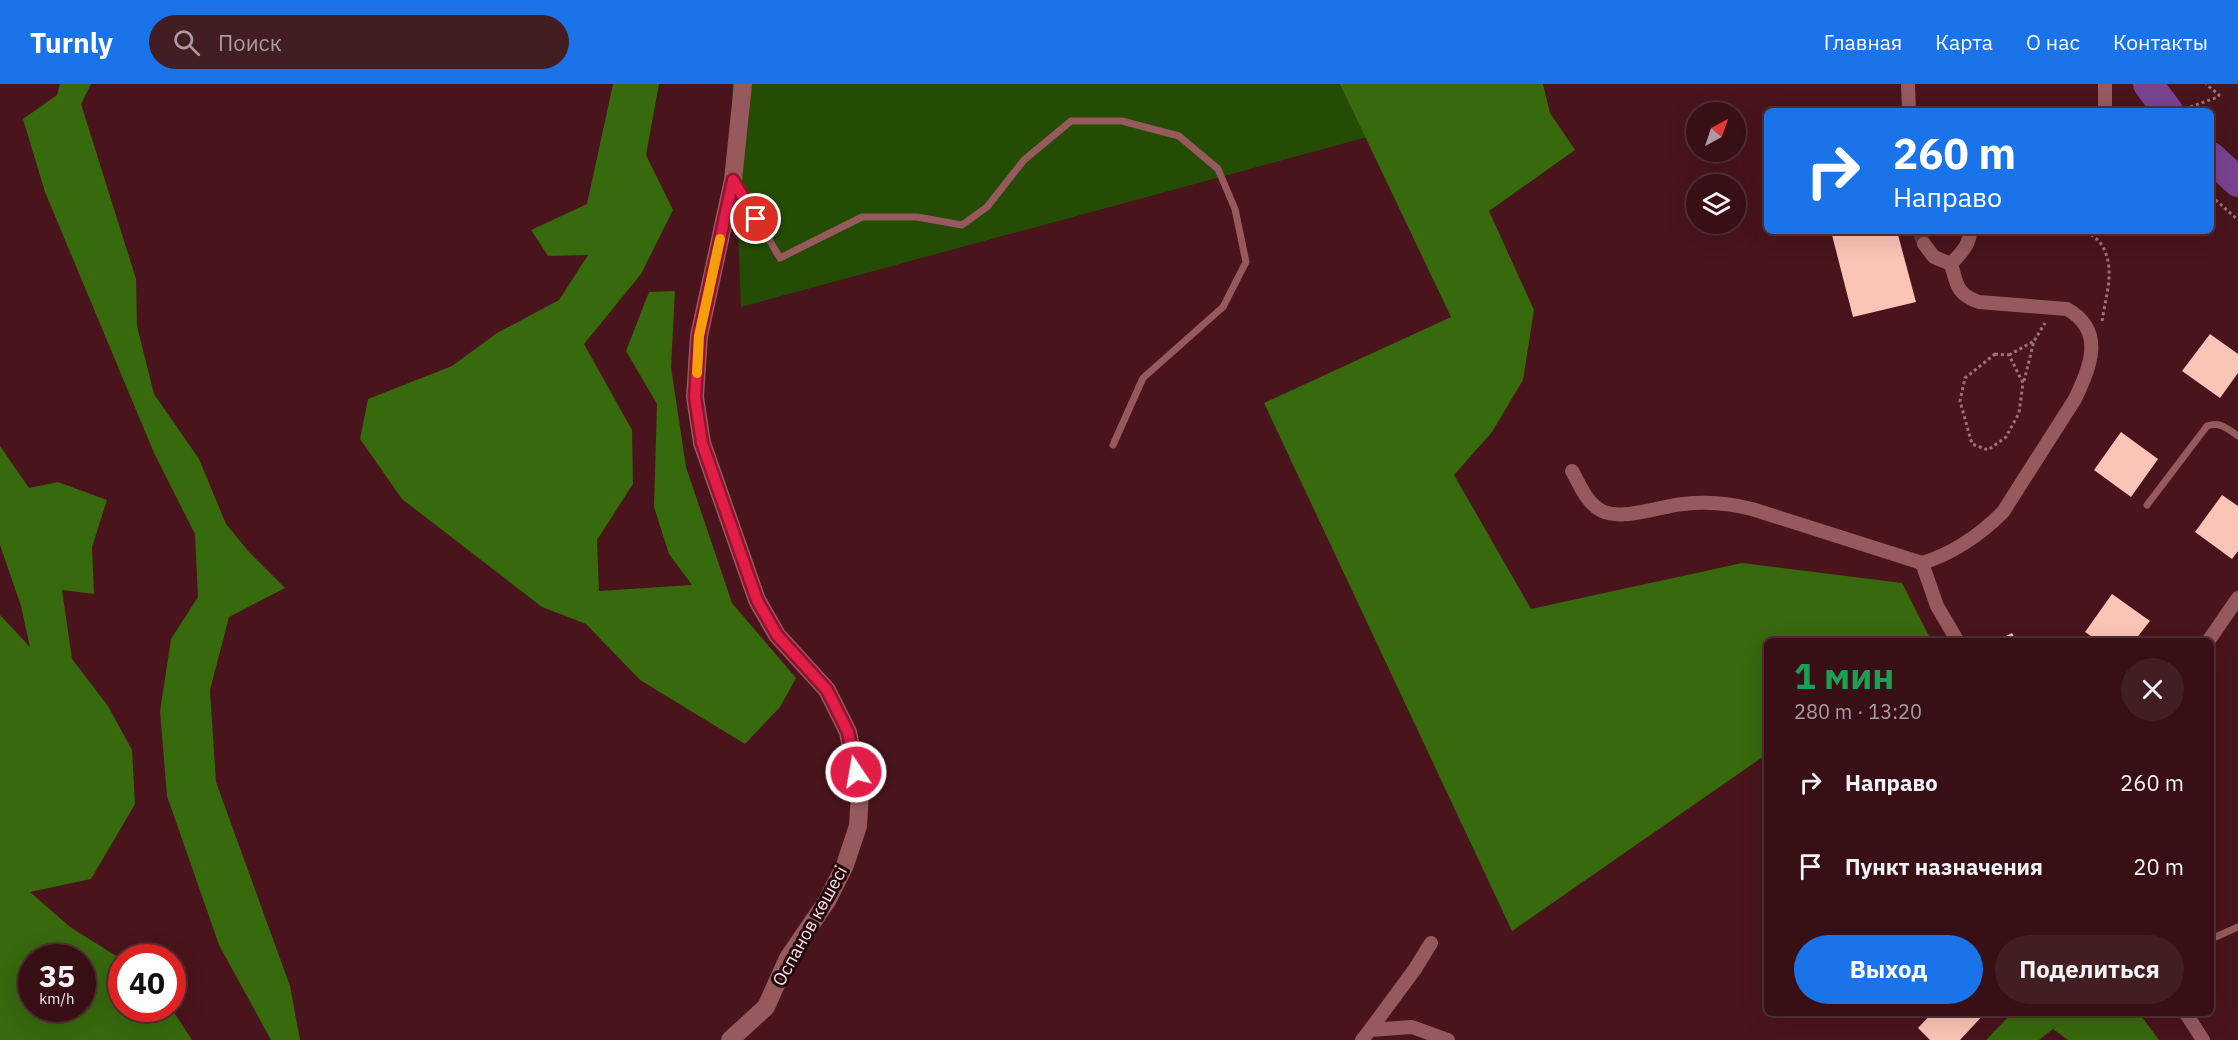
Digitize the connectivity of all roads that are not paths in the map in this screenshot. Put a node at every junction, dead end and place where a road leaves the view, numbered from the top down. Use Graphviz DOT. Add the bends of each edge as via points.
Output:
graph roads {
  1 [pos="743,84"];
  2 [pos="1908,84"];
  3 [pos="2105,84"];
  4 [pos="1910,108"];
  5 [pos="2105,108"];
  6 [pos="733,180"];
  7 [pos="1971,234"];
  8 [pos="1924,244"];
  9 [pos="1951,264"];
  10 [pos="2238,436"];
  11 [pos="1113,445"];
  12 [pos="1572,471"];
  13 [pos="2147,504"];
  14 [pos="1922,563"];
  15 [pos="2238,598"];
  16 [pos="1956,638"];
  17 [pos="2210,638"];
  18 [pos="2238,927"];
  19 [pos="2214,938"];
  20 [pos="1431,943"];
  21 [pos="2188,1016"];
  22 [pos="1366,1035"];
  23 [pos="729,1040"];
  24 [pos="1448,1040"];
  25 [pos="2203,1040"];
  1 -- 6 [label="street, Оспанов көшесі"];
  2 -- 4 [label="street"];
  3 -- 5 [label="street"];
  6 -- 11 [label="lane" via="780,258 862,217 917,217 962,225 987,207 1024,160 1071,122 1122,121 1179,136 1218,169 1235,209 1246,262 1224,307 1143,378"];
  6 -- 23 [label="street, Оспанов көшесі" via="699,336 695,397 702,443 757,600 777,635 827,690 848,732 860,793 858,826 827,901 788,958 766,1007"];
  7 -- 9 [label="street" via="1964,251"];
  8 -- 9 [label="street" via="1934,257"];
  9 -- 14 [label="street" via="1959,291 1967,298 2067,309 2089,329 2092,344 2084,380 2074,399 2003,512 1941,557"];
  10 -- 13 [label="lane" via="2224,426 2207,426"];
  12 -- 14 [label="street" via="1589,501 1611,514 1700,502 1732,504"];
  14 -- 16 [label="street" via="1937,606"];
  15 -- 17 [label="street"];
  18 -- 19 [label="lane"];
  20 -- 22 [label="street"];
  21 -- 25 [label="street"];
  22 -- 24 [label="street" via="1412,1027"];
}
